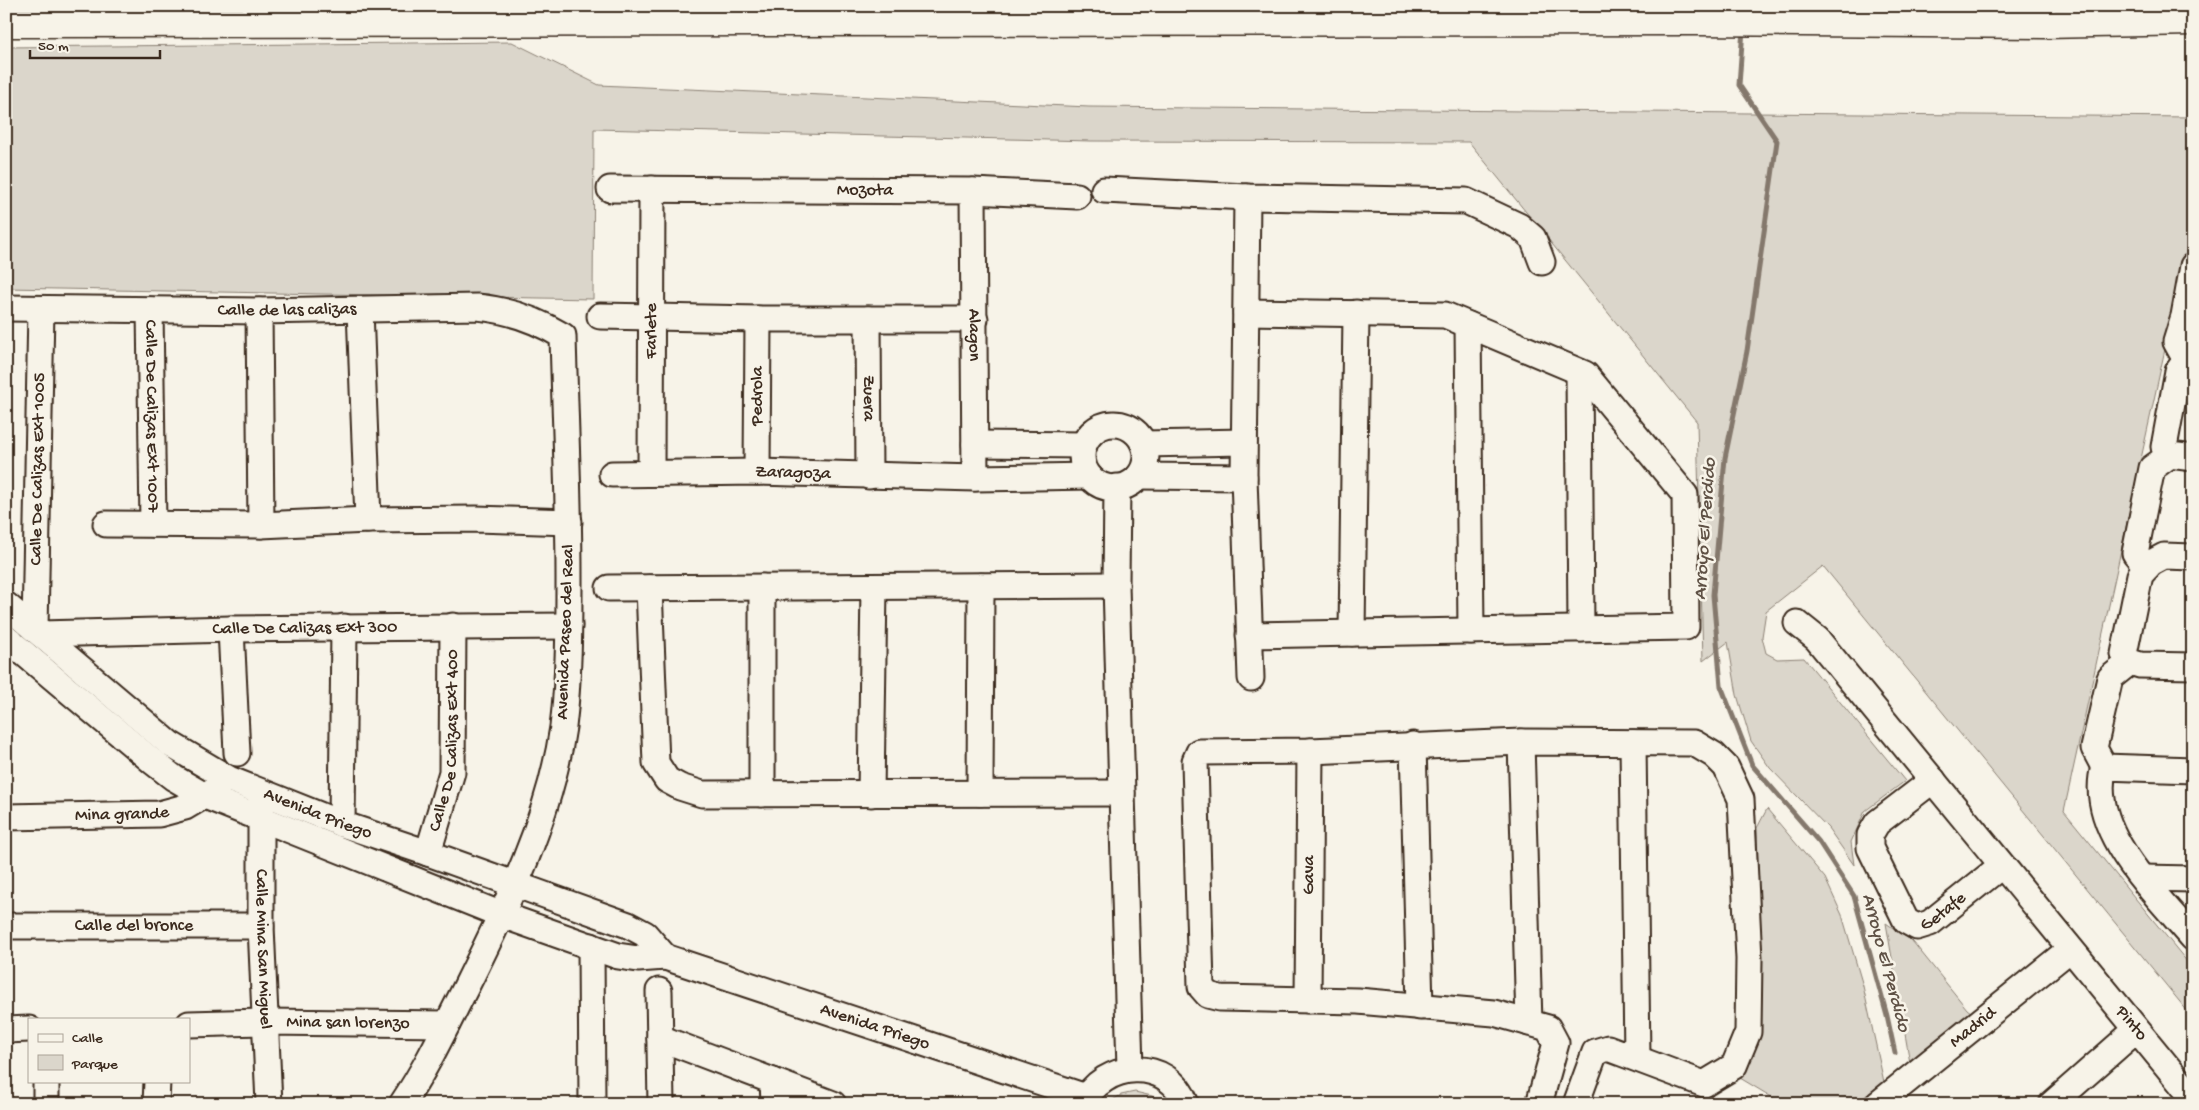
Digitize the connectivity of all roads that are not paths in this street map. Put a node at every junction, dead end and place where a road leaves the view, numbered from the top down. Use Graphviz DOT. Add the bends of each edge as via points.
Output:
graph roads {
  1 [pos="2193,21"];
  2 [pos="6,22"];
  3 [pos="610,189"];
  4 [pos="652,190"];
  5 [pos="1104,190"];
  6 [pos="973,191"];
  7 [pos="1077,196"];
  8 [pos="1247,198"];
  9 [pos="1542,262"];
  10 [pos="2193,266"];
  11 [pos="6,308"];
  12 [pos="41,309"];
  13 [pos="150,310"];
  14 [pos="360,310"];
  15 [pos="259,311"];
  16 [pos="1246,312"];
  17 [pos="1356,313"];
  18 [pos="600,316"];
  19 [pos="651,316"];
  20 [pos="758,319"];
  21 [pos="868,319"];
  22 [pos="975,319"];
  23 [pos="1468,325"];
  24 [pos="562,336"];
  25 [pos="2190,359"];
  26 [pos="1579,372"];
  27 [pos="1244,442"];
  28 [pos="975,444"];
  29 [pos="1144,444"];
  30 [pos="1084,445"];
  31 [pos="2184,457"];
  32 [pos="651,472"];
  33 [pos="757,472"];
  34 [pos="612,474"];
  35 [pos="869,476"];
  36 [pos="1089,476"];
  37 [pos="1139,476"];
  38 [pos="1244,477"];
  39 [pos="975,478"];
  40 [pos="1117,487"];
  41 [pos="368,520"];
  42 [pos="569,522"];
  43 [pos="106,524"];
  44 [pos="153,524"];
  45 [pos="260,524"];
  46 [pos="2193,557"];
  47 [pos="2147,567"];
  48 [pos="1116,585"];
  49 [pos="980,586"];
  50 [pos="762,587"];
  51 [pos="874,587"];
  52 [pos="609,588"];
  53 [pos="649,588"];
  54 [pos="6,605"];
  55 [pos="1797,623"];
  56 [pos="453,626"];
  57 [pos="569,626"];
  58 [pos="344,627"];
  59 [pos="231,629"];
  60 [pos="1581,629"];
  61 [pos="1471,631"];
  62 [pos="38,632"];
  63 [pos="1352,633"];
  64 [pos="1249,635"];
  65 [pos="6,638"];
  66 [pos="2130,662"];
  67 [pos="2193,666"];
  68 [pos="1251,678"];
  69 [pos="1521,742"];
  70 [pos="1633,743"];
  71 [pos="1413,745"];
  72 [pos="1310,750"];
  73 [pos="237,752"];
  74 [pos="2104,767"];
  75 [pos="2193,770"];
  76 [pos="229,780"];
  77 [pos="1933,780"];
  78 [pos="980,793"];
  79 [pos="1122,793"];
  80 [pos="262,794"];
  81 [pos="762,794"];
  82 [pos="871,794"];
  83 [pos="205,796"];
  84 [pos="6,817"];
  85 [pos="261,820"];
  86 [pos="342,824"];
  87 [pos="428,852"];
  88 [pos="2001,866"];
  89 [pos="2143,878"];
  90 [pos="2193,879"];
  91 [pos="515,885"];
  92 [pos="502,915"];
  93 [pos="6,926"];
  94 [pos="261,926"];
  95 [pos="2193,938"];
  96 [pos="591,946"];
  97 [pos="2069,950"];
  98 [pos="665,957"];
  99 [pos="659,991"];
  100 [pos="1308,1000"];
  101 [pos="1420,1007"];
  102 [pos="264,1022"];
  103 [pos="1529,1023"];
  104 [pos="190,1024"];
  105 [pos="447,1024"];
  106 [pos="28,1029"];
  107 [pos="6,1030"];
  108 [pos="2136,1030"];
  109 [pos="660,1038"];
  110 [pos="1636,1058"];
  111 [pos="1130,1069"];
  112 [pos="46,1082"];
  113 [pos="157,1082"];
  114 [pos="773,1092"];
  115 [pos="2193,1098"];
  116 [pos="1084,1100"];
  117 [pos="46,1104"];
  118 [pos="156,1104"];
  119 [pos="269,1104"];
  120 [pos="402,1104"];
  121 [pos="592,1104"];
  122 [pos="661,1104"];
  123 [pos="833,1104"];
  124 [pos="1186,1104"];
  125 [pos="1539,1104"];
  126 [pos="1576,1104"];
  127 [pos="1878,1104"];
  128 [pos="2052,1104"];
  1 -- 2 [label="highway" via="2044,24"];
  3 -- 4 [label="street, Mozota"];
  4 -- 6 [label="street, Mozota"];
  4 -- 19 [label="street, Farlete"];
  5 -- 8 [label="street"];
  6 -- 7 [label="street, Mozota"];
  6 -- 22 [label="street, Alagon"];
  8 -- 9 [label="street" via="1466,202 1519,226 1533,238"];
  8 -- 16 [label="street"];
  10 -- 25 [label="street" via="2176,342"];
  11 -- 12 [label="street, Calle de las calizas"];
  12 -- 13 [label="street, Calle de las calizas"];
  12 -- 62 [label="street, Calle De Calizas Ext 1005"];
  13 -- 15 [label="street, Calle de las calizas"];
  13 -- 44 [label="street, Calle De Calizas Ext 1007"];
  14 -- 15 [label="street, Calle de las calizas"];
  14 -- 24 [label="street, Calle de las calizas" via="503,309 526,316"];
  14 -- 41 [label="street"];
  15 -- 45 [label="street"];
  16 -- 17 [label="street"];
  16 -- 27 [label="street"];
  17 -- 23 [label="street" via="1445,315"];
  17 -- 63 [label="street"];
  18 -- 19 [label="street"];
  19 -- 20 [label="street"];
  19 -- 32 [label="street, Farlete"];
  20 -- 21 [label="street"];
  20 -- 33 [label="street, Pedrola"];
  21 -- 22 [label="street"];
  21 -- 35 [label="street, Zuera"];
  22 -- 28 [label="street, Alagon"];
  23 -- 26 [label="street"];
  23 -- 61 [label="street"];
  24 -- 42 [label="street, Avenida Paseo del Real"];
  25 -- 31 [label="street" via="2178,371 2164,446"];
  26 -- 60 [label="street"];
  26 -- 60 [label="street" via="1585,374 1685,495 1686,627"];
  27 -- 29 [label="street"];
  27 -- 38 [label="street"];
  28 -- 30 [label="street"];
  28 -- 39 [label="street, Alagon"];
  29 -- 30 [label="street" via="1134,431 1120,424 1108,424 1089,435"];
  29 -- 37 [label="street" via="1145,466"];
  30 -- 36 [label="street" via="1083,461"];
  31 -- 47 [label="street" via="2152,468 2134,553"];
  32 -- 33 [label="street, Zaragoza"];
  32 -- 34 [label="street, Zaragoza"];
  33 -- 35 [label="street, Zaragoza"];
  35 -- 39 [label="street, Zaragoza"];
  36 -- 39 [label="street, Zaragoza"];
  36 -- 40 [label="street" via="1102,486"];
  37 -- 38 [label="street"];
  37 -- 40 [label="street" via="1131,483"];
  38 -- 64 [label="street"];
  40 -- 48 [label="street"];
  41 -- 42 [label="street"];
  41 -- 45 [label="street"];
  42 -- 57 [label="street, Avenida Paseo del Real"];
  43 -- 44 [label="street"];
  44 -- 45 [label="street"];
  46 -- 47 [label="street" via="2164,556"];
  47 -- 66 [label="street" via="2140,575 2124,654"];
  48 -- 49 [label="street"];
  48 -- 79 [label="street"];
  49 -- 51 [label="street"];
  49 -- 78 [label="street"];
  50 -- 51 [label="street"];
  50 -- 53 [label="street"];
  50 -- 81 [label="street"];
  51 -- 82 [label="street"];
  52 -- 53 [label="street"];
  53 -- 81 [label="street" via="656,763 667,780 702,794"];
  54 -- 62 [label="street, Avenida Priego"];
  55 -- 77 [label="street, Pinto" via="1817,639"];
  56 -- 57 [label="street, Calle De Calizas Ext 300"];
  56 -- 58 [label="street, Calle De Calizas Ext 300"];
  56 -- 87 [label="street, Calle De Calizas Ext 400" via="452,772"];
  57 -- 91 [label="street, Avenida Paseo del Real" via="563,727 541,816"];
  58 -- 59 [label="street, Calle De Calizas Ext 300"];
  58 -- 86 [label="street"];
  59 -- 62 [label="street, Calle De Calizas Ext 300"];
  59 -- 73 [label="street"];
  60 -- 61 [label="street"];
  61 -- 63 [label="street"];
  62 -- 76 [label="street, Avenida Priego" via="170,744"];
  63 -- 64 [label="street"];
  64 -- 68 [label="street"];
  65 -- 83 [label="street, Avenida Priego" via="152,761"];
  66 -- 67 [label="street"];
  66 -- 74 [label="street" via="2110,678 2094,748"];
  69 -- 70 [label="street"];
  69 -- 71 [label="street"];
  69 -- 103 [label="street"];
  70 -- 110 [label="street"];
  70 -- 110 [label="street" via="1694,743 1726,767 1741,798 1749,959 1748,1032 1734,1066 1704,1084"];
  71 -- 72 [label="street"];
  71 -- 101 [label="street"];
  72 -- 100 [label="street, Gava"];
  72 -- 100 [label="street" via="1199,752 1195,761 1201,987 1208,995 1220,998"];
  74 -- 75 [label="street"];
  74 -- 89 [label="street" via="2100,801 2126,857"];
  76 -- 80 [label="street, Avenida Priego"];
  76 -- 83 [label="street, Mina grande"];
  77 -- 88 [label="street, Pinto"];
  77 -- 88 [label="street, Getafe" via="1877,823 1870,835 1870,848 1906,921 1917,927 1930,923"];
  78 -- 79 [label="street"];
  78 -- 82 [label="street"];
  79 -- 111 [label="street"];
  80 -- 85 [label="street, Calle Mina San Miguel"];
  80 -- 86 [label="street, Avenida Priego"];
  81 -- 82 [label="street"];
  83 -- 84 [label="street, Mina grande" via="159,814"];
  83 -- 85 [label="street, Avenida Priego"];
  85 -- 92 [label="street, Avenida Priego"];
  85 -- 94 [label="street, Calle Mina San Miguel"];
  86 -- 87 [label="street, Avenida Priego"];
  87 -- 91 [label="street, Avenida Priego"];
  88 -- 97 [label="street, Pinto"];
  89 -- 90 [label="street"];
  89 -- 95 [label="street"];
  91 -- 92 [label="street, Avenida Paseo del Real"];
  91 -- 98 [label="street, Avenida Priego" via="633,927 645,934"];
  92 -- 96 [label="street, Avenida Priego"];
  92 -- 105 [label="street, Avenida Paseo del Real"];
  93 -- 94 [label="street, Calle del bronce"];
  94 -- 102 [label="street, Calle Mina San Miguel"];
  96 -- 98 [label="street, Avenida Priego" via="629,958"];
  96 -- 121 [label="street"];
  97 -- 108 [label="street, Pinto"];
  97 -- 127 [label="street, Madrid"];
  98 -- 116 [label="street, Avenida Priego"];
  99 -- 109 [label="street"];
  100 -- 101 [label="street"];
  101 -- 103 [label="street" via="1494,1013"];
  102 -- 104 [label="street, Mina san lorenzo"];
  102 -- 105 [label="street, Mina san lorenzo"];
  102 -- 119 [label="street, Calle Mina San Miguel"];
  103 -- 125 [label="street" via="1548,1028 1556,1043"];
  105 -- 120 [label="street, Avenida Paseo del Real"];
  106 -- 107 [label="street"];
  108 -- 115 [label="street, Pinto"];
  108 -- 128 [label="street"];
  109 -- 114 [label="street"];
  109 -- 122 [label="street"];
  110 -- 126 [label="street" via="1608,1048 1595,1052"];
  111 -- 116 [label="street" via="1104,1078"];
  111 -- 124 [label="street" via="1149,1071 1168,1079"];
  112 -- 117 [label="street"];
  113 -- 118 [label="street"];
  114 -- 123 [label="street"];
}
